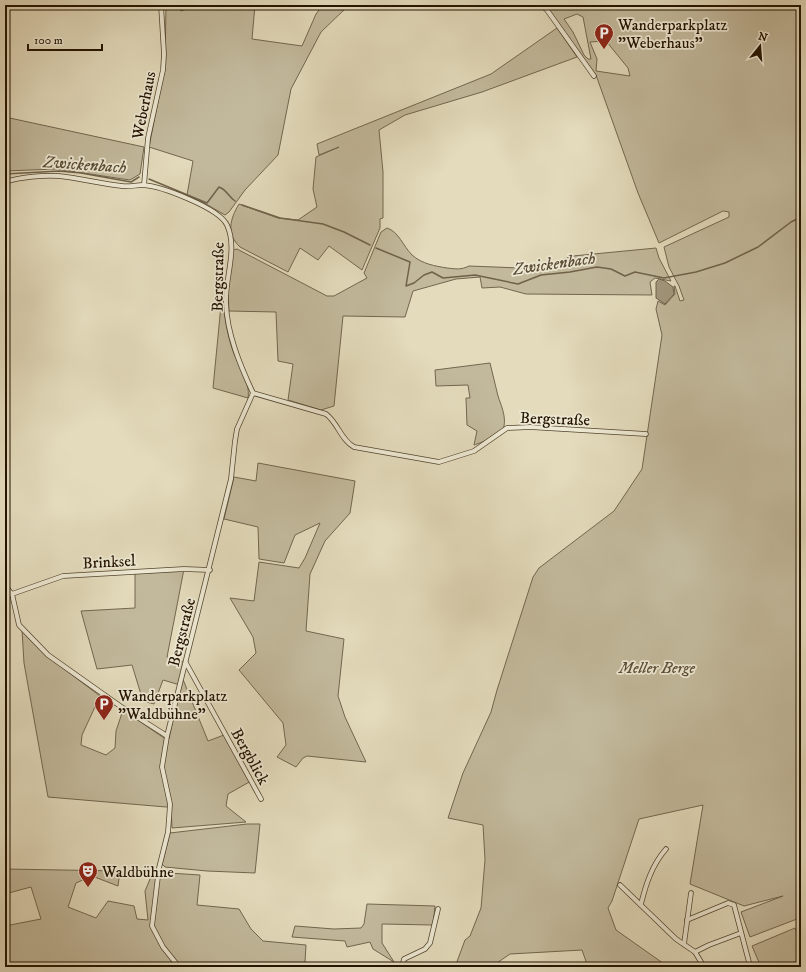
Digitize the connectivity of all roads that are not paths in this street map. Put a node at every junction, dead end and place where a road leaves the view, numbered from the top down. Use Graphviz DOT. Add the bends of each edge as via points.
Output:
graph roads {
  1 [pos="161,5"];
  2 [pos="542,5"];
  3 [pos="594,76"];
  4 [pos="5,182"];
  5 [pos="144,185"];
  6 [pos="253,393"];
  7 [pos="646,434"];
  8 [pos="210,570"];
  9 [pos="5,586"];
  10 [pos="12,594"];
  11 [pos="185,662"];
  12 [pos="167,736"];
  13 [pos="261,799"];
  14 [pos="666,849"];
  15 [pos="620,885"];
  16 [pos="691,893"];
  17 [pos="640,904"];
  18 [pos="438,909"];
  19 [pos="687,920"];
  20 [pos="741,933"];
  21 [pos="684,944"];
  22 [pos="695,952"];
  23 [pos="179,967"];
  24 [pos="402,967"];
  25 [pos="704,967"];
  26 [pos="747,967"];
  1 -- 5 [label="street, Weberhaus" via="163,70 148,138"];
  2 -- 3 [label="street"];
  4 -- 5 [label="street, Bergstraße" via="19,178 58,176 122,186"];
  5 -- 6 [label="street, Bergstraße" via="168,190 203,205 227,225 232,245 226,309 233,343"];
  6 -- 7 [label="street, Bergstraße" via="326,414 348,444 354,447 439,462 474,451 508,428"];
  6 -- 8 [label="street, Bergstraße" via="237,429 231,479"];
  8 -- 10 [label="street, Brinksel" via="184,569 63,576"];
  8 -- 11 [label="street, Bergstraße"];
  9 -- 10 [label="street"];
  10 -- 12 [label="street" via="19,625 48,654"];
  11 -- 12 [label="street, Bergstraße"];
  11 -- 13 [label="street, Bergblick"];
  12 -- 23 [label="street, Bergstraße" via="162,767 170,804 168,832 152,926 163,947"];
  14 -- 17 [label="street" via="658,858"];
  15 -- 17 [label="street"];
  16 -- 19 [label="street"];
  17 -- 21 [label="street" via="676,940"];
  18 -- 24 [label="street" via="430,943 425,949 404,959"];
  19 -- 20 [label="street" via="728,903 734,906"];
  19 -- 21 [label="street"];
  20 -- 22 [label="street"];
  20 -- 26 [label="street" via="750,966"];
  21 -- 22 [label="street"];
  22 -- 25 [label="street"];
}
